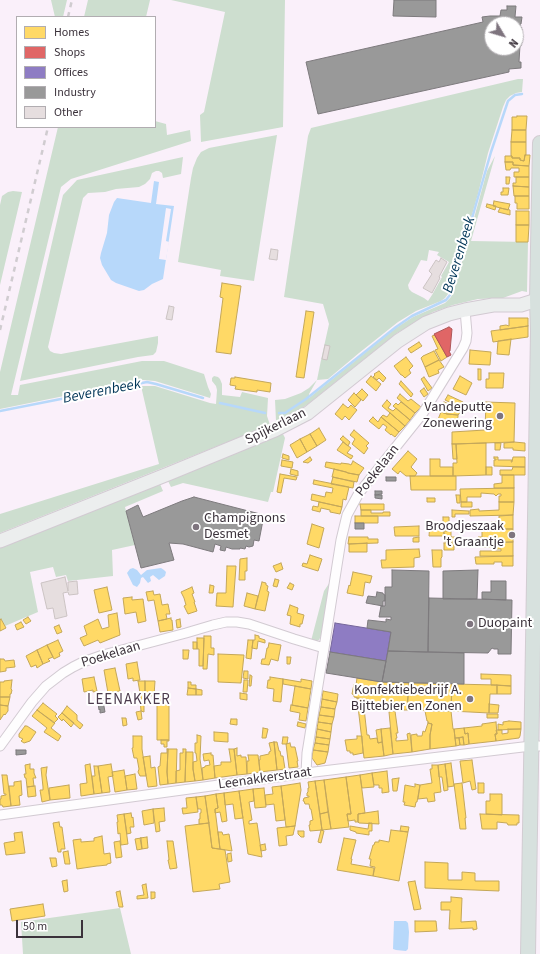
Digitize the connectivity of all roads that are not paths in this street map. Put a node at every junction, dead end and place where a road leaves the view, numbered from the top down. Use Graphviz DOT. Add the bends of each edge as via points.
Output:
graph roads {
  1 [pos="540,143"];
  2 [pos="538,300"];
  3 [pos="465,310"];
  4 [pos="0,541"];
  5 [pos="324,648"];
  6 [pos="0,746"];
  7 [pos="535,746"];
  8 [pos="306,774"];
  9 [pos="0,815"];
  10 [pos="528,954"];
  1 -- 2 [label="main road"];
  2 -- 3 [label="street, Spijkerlaan" via="521,305 493,305"];
  2 -- 7 [label="main road"];
  3 -- 4 [label="street, Spijkerlaan" via="426,323 398,341 308,413 275,430"];
  3 -- 5 [label="street, Poekelaan" via="467,333 463,348 423,413 362,488 347,515"];
  5 -- 6 [label="street, Poekelaan" via="249,624 232,622 103,655 73,667 46,686"];
  5 -- 8 [label="street, Poekelaan"];
  7 -- 8 [label="street, Leenakkerstraat"];
  7 -- 10 [label="main road"];
  8 -- 9 [label="street, Leenakkerstraat"];
}
